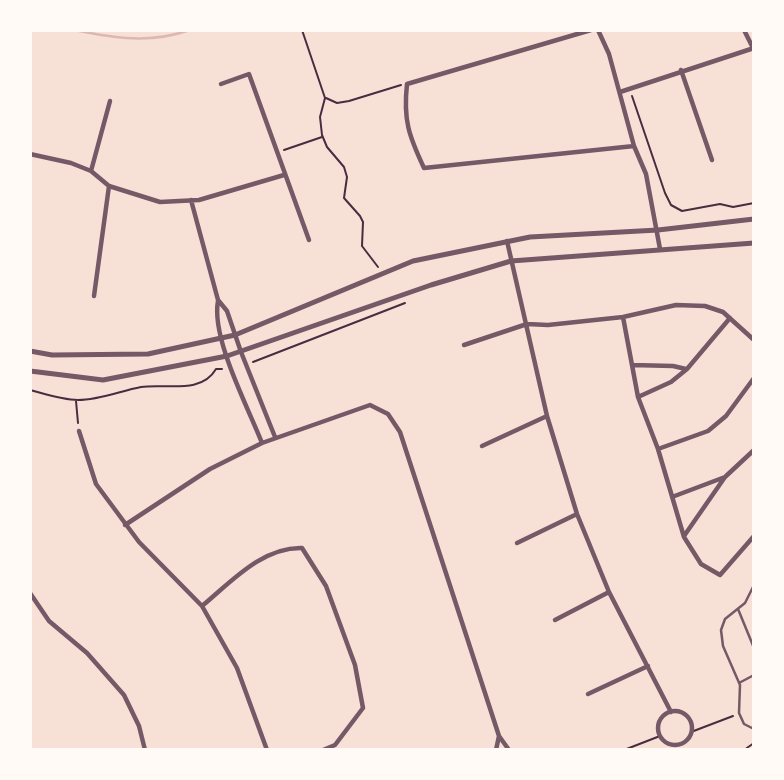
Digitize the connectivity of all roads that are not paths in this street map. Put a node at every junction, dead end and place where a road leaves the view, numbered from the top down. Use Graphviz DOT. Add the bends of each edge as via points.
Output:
graph roads {
  1 [pos="591,30"];
  2 [pos="598,30"];
  3 [pos="744,30"];
  4 [pos="754,48"];
  5 [pos="681,71"];
  6 [pos="221,84"];
  7 [pos="620,92"];
  8 [pos="110,101"];
  9 [pos="634,146"];
  10 [pos="30,154"];
  11 [pos="712,160"];
  12 [pos="91,171"];
  13 [pos="284,175"];
  14 [pos="109,186"];
  15 [pos="191,200"];
  16 [pos="754,219"];
  17 [pos="658,230"];
  18 [pos="309,240"];
  19 [pos="507,242"];
  20 [pos="754,243"];
  21 [pos="660,250"];
  22 [pos="511,261"];
  23 [pos="94,296"];
  24 [pos="218,300"];
  25 [pos="623,317"];
  26 [pos="730,318"];
  27 [pos="527,324"];
  28 [pos="235,335"];
  29 [pos="221,339"];
  30 [pos="754,340"];
  31 [pos="464,345"];
  32 [pos="30,351"];
  33 [pos="241,352"];
  34 [pos="227,356"];
  35 [pos="632,365"];
  36 [pos="687,369"];
  37 [pos="30,371"];
  38 [pos="754,378"];
  39 [pos="638,397"];
  40 [pos="547,416"];
  41 [pos="79,431"];
  42 [pos="275,437"];
  43 [pos="262,443"];
  44 [pos="482,446"];
  45 [pos="658,449"];
  46 [pos="754,450"];
  47 [pos="725,477"];
  48 [pos="672,497"];
  49 [pos="578,514"];
  50 [pos="125,525"];
  51 [pos="754,536"];
  52 [pos="684,537"];
  53 [pos="517,543"];
  54 [pos="754,585"];
  55 [pos="30,593"];
  56 [pos="609,593"];
  57 [pos="202,606"];
  58 [pos="738,609"];
  59 [pos="555,620"];
  60 [pos="754,648"];
  61 [pos="648,666"];
  62 [pos="754,676"];
  63 [pos="739,683"];
  64 [pos="588,694"];
  65 [pos="671,712"];
  66 [pos="754,729"];
  67 [pos="499,736"];
  68 [pos="145,750"];
  69 [pos="267,750"];
  70 [pos="323,750"];
  71 [pos="496,750"];
  72 [pos="509,750"];
  1 -- 9 [label="street" via="407,84 404,111 411,139 424,168"];
  2 -- 7 [label="street"];
  3 -- 4 [label="street"];
  4 -- 5 [label="street"];
  5 -- 7 [label="street"];
  5 -- 11 [label="street"];
  6 -- 13 [label="street" via="249,74"];
  7 -- 9 [label="street"];
  8 -- 12 [label="street"];
  9 -- 17 [label="street" via="646,174"];
  10 -- 12 [label="street"];
  12 -- 14 [label="street"];
  13 -- 15 [label="street"];
  13 -- 18 [label="street"];
  14 -- 15 [label="street" via="160,202"];
  14 -- 23 [label="street"];
  15 -- 24 [label="street"];
  16 -- 17 [label="street"];
  17 -- 19 [label="street"];
  17 -- 21 [label="street"];
  19 -- 22 [label="street"];
  19 -- 28 [label="street" via="413,261"];
  20 -- 21 [label="street"];
  21 -- 22 [label="street"];
  22 -- 27 [label="street"];
  22 -- 33 [label="street"];
  24 -- 28 [label="street"];
  24 -- 29 [label="street" via="215,315"];
  25 -- 26 [label="street" via="676,305 705,306"];
  25 -- 27 [label="street"];
  25 -- 35 [label="street"];
  26 -- 30 [label="street"];
  26 -- 36 [label="street"];
  27 -- 31 [label="street"];
  27 -- 40 [label="street"];
  28 -- 29 [label="street"];
  28 -- 33 [label="street"];
  29 -- 32 [label="street" via="148,354"];
  29 -- 34 [label="street"];
  33 -- 34 [label="street"];
  33 -- 42 [label="street"];
  34 -- 37 [label="street" via="103,380"];
  34 -- 43 [label="street"];
  35 -- 36 [label="street"];
  35 -- 39 [label="street"];
  36 -- 39 [label="street"];
  38 -- 45 [label="street" via="726,416 708,430"];
  39 -- 45 [label="street"];
  40 -- 44 [label="street"];
  40 -- 49 [label="street"];
  41 -- 50 [label="street" via="96,484"];
  42 -- 43 [label="street"];
  42 -- 67 [label="street" via="370,405 388,414 400,432"];
  43 -- 50 [label="street" via="210,469"];
  45 -- 48 [label="street"];
  46 -- 47 [label="street"];
  47 -- 48 [label="street"];
  47 -- 52 [label="street"];
  48 -- 52 [label="street"];
  49 -- 53 [label="street"];
  49 -- 56 [label="street"];
  50 -- 57 [label="street"];
  51 -- 52 [label="street" via="720,575 701,564"];
  54 -- 58 [label="lane"];
  55 -- 68 [label="street" via="49,621 87,653 124,695"];
  56 -- 59 [label="street"];
  56 -- 61 [label="street"];
  57 -- 69 [label="street" via="237,668"];
  57 -- 70 [label="street" via="256,561 288,548 302,548 326,586 355,665 363,708 335,745"];
  58 -- 60 [label="lane"];
  58 -- 63 [label="lane" via="725,619 721,631"];
  61 -- 64 [label="street"];
  61 -- 65 [label="street"];
  62 -- 63 [label="lane"];
  63 -- 66 [label="lane" via="740,714 744,724"];
  65 -- 65 [label="street" via="659,722 660,736 674,745 685,741 691,732 687,716"];
  67 -- 71 [label="street"];
  67 -- 72 [label="street"];
}
